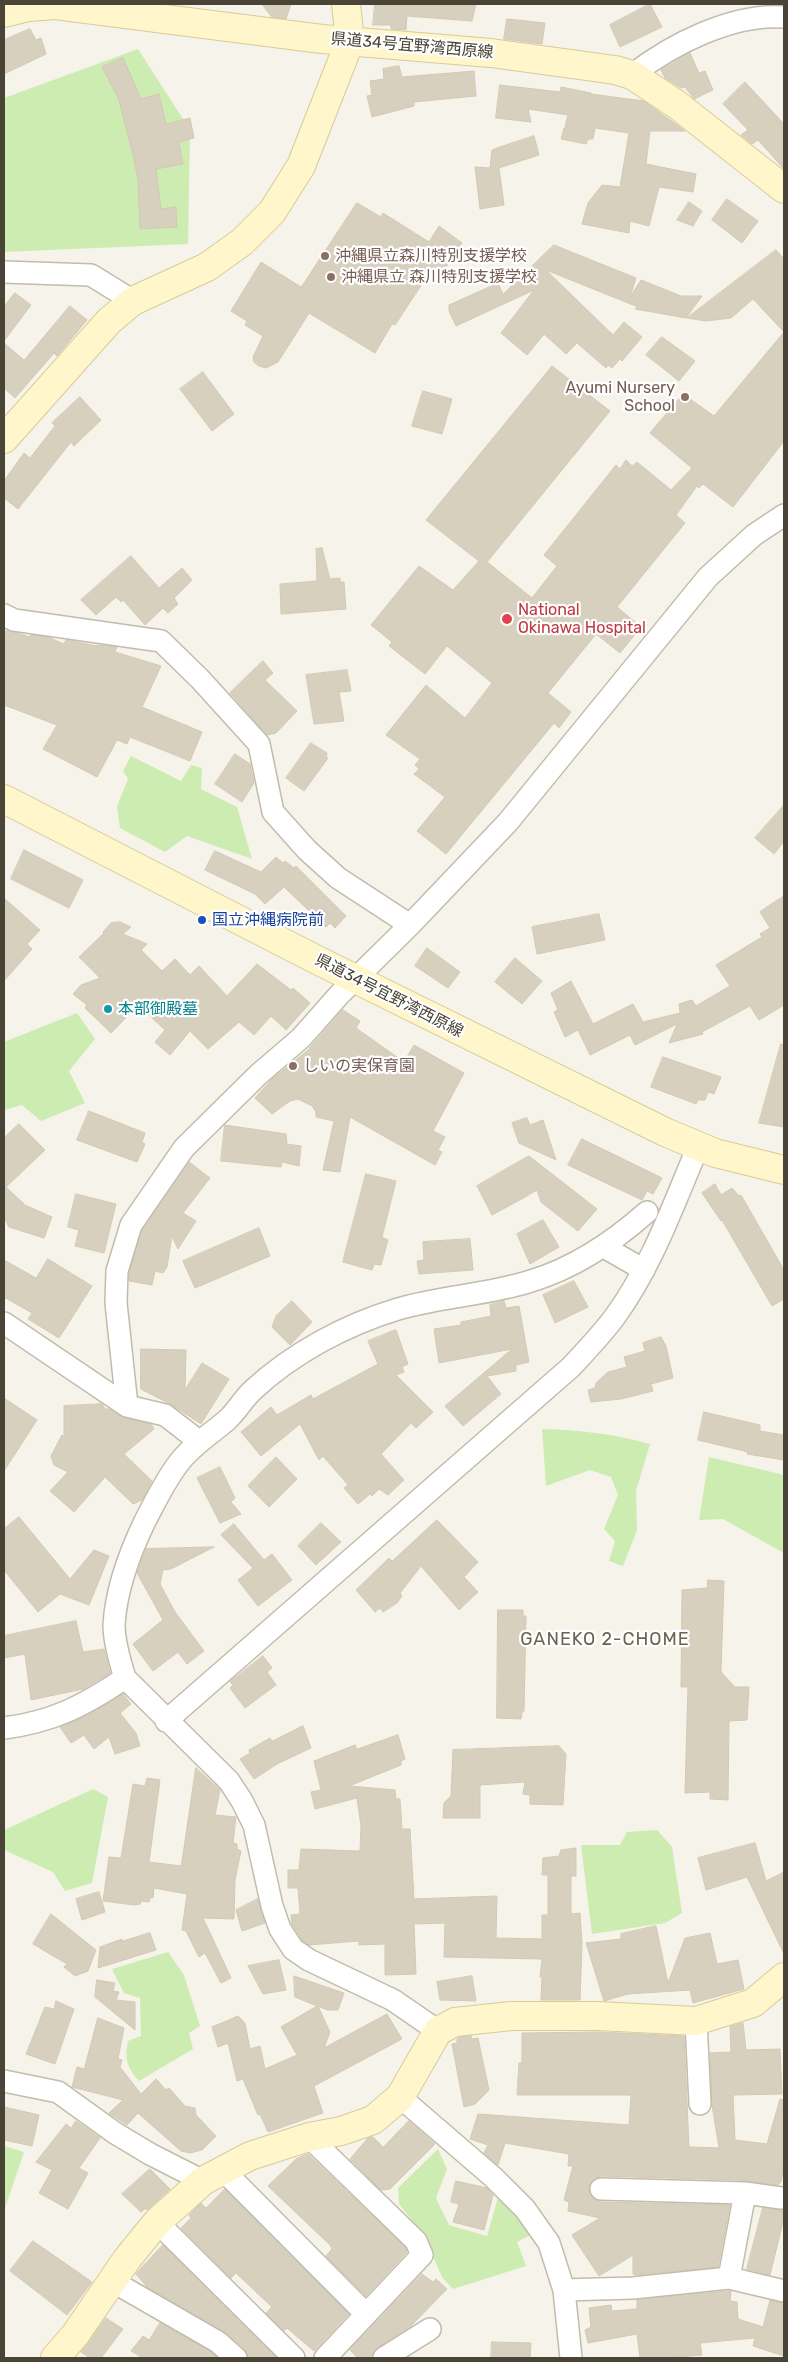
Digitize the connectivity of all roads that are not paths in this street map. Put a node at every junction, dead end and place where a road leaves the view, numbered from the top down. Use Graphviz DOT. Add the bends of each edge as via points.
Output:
graph roads {
  1 [pos="346,4"];
  2 [pos="4,13"];
  3 [pos="784,17"];
  4 [pos="350,41"];
  5 [pos="632,75"];
  6 [pos="784,188"];
  7 [pos="4,272"];
  8 [pos="133,301"];
  9 [pos="4,439"];
  10 [pos="784,515"];
  11 [pos="4,615"];
  12 [pos="4,798"];
  13 [pos="410,925"];
  14 [pos="355,979"];
  15 [pos="698,1146"];
  16 [pos="784,1170"];
  17 [pos="646,1212"];
  18 [pos="604,1246"];
  19 [pos="644,1270"];
  20 [pos="4,1323"];
  21 [pos="127,1406"];
  22 [pos="200,1442"];
  23 [pos="125,1678"];
  24 [pos="166,1721"];
  25 [pos="4,1728"];
  26 [pos="784,1977"];
  27 [pos="696,2021"];
  28 [pos="438,2032"];
  29 [pos="4,2081"];
  30 [pos="400,2096"];
  31 [pos="700,2104"];
  32 [pos="309,2137"];
  33 [pos="213,2175"];
  34 [pos="601,2189"];
  35 [pos="745,2193"];
  36 [pos="783,2194"];
  37 [pos="157,2222"];
  38 [pos="729,2278"];
  39 [pos="112,2281"];
  40 [pos="564,2290"];
  41 [pos="784,2291"];
  42 [pos="366,2314"];
  43 [pos="430,2329"];
  44 [pos="55,2358"];
  45 [pos="236,2358"];
  46 [pos="294,2358"];
  47 [pos="326,2358"];
  48 [pos="384,2358"];
  49 [pos="571,2358"];
  1 -- 4 [label="main road"];
  2 -- 4 [label="main road, 県道34号宜野湾西原線" via="55,5"];
  3 -- 5 [label="street" via="758,16 720,26 648,63"];
  4 -- 5 [label="main road, 県道34号宜野湾西原線" via="529,58"];
  4 -- 8 [label="main road" via="302,166 272,212 242,242 207,267"];
  5 -- 6 [label="main road, 県道34号宜野湾西原線" via="676,104"];
  7 -- 8 [label="street" via="91,275"];
  8 -- 9 [label="main road" via="108,322"];
  10 -- 13 [label="street" via="754,535 708,577 508,822"];
  11 -- 13 [label="street" via="14,620 161,641 258,744 273,812 284,825 338,878"];
  12 -- 14 [label="main road, 県道34号宜野湾西原線"];
  13 -- 14 [label="street"];
  14 -- 15 [label="main road, 県道34号宜野湾西原線" via="605,1104"];
  14 -- 21 [label="street" via="300,1038 184,1148 131,1225 117,1272 116,1303"];
  15 -- 16 [label="main road, 県道34号宜野湾西原線" via="737,1160"];
  15 -- 19 [label="street"];
  17 -- 18 [label="street"];
  18 -- 19 [label="street"];
  18 -- 22 [label="street" via="577,1262 530,1282 396,1310 330,1337 294,1357 252,1391 229,1418"];
  19 -- 24 [label="street" via="613,1319 571,1367"];
  20 -- 21 [label="street"];
  21 -- 22 [label="street" via="165,1415"];
  22 -- 23 [label="street" via="179,1463 134,1545 114,1626"];
  23 -- 24 [label="street"];
  23 -- 25 [label="street" via="93,1700 62,1715 30,1725"];
  24 -- 28 [label="street" via="228,1781 242,1801 254,1824 272,1906 280,1929 293,1949 309,1960 393,2000"];
  26 -- 27 [label="main road" via="753,2003"];
  27 -- 28 [label="main road" via="510,2016 455,2022"];
  27 -- 31 [label="street"];
  28 -- 30 [label="main road"];
  29 -- 33 [label="street" via="58,2092 115,2134 150,2154"];
  30 -- 32 [label="main road" via="373,2120"];
  30 -- 40 [label="street" via="525,2209 549,2243"];
  32 -- 33 [label="main road" via="250,2156"];
  32 -- 42 [label="street" via="416,2241 422,2255"];
  33 -- 37 [label="main road"];
  33 -- 42 [label="street"];
  34 -- 35 [label="street"];
  35 -- 36 [label="street"];
  35 -- 38 [label="street"];
  37 -- 39 [label="main road"];
  37 -- 46 [label="street"];
  38 -- 40 [label="street" via="634,2288"];
  38 -- 41 [label="street"];
  39 -- 44 [label="main road"];
  39 -- 45 [label="street" via="218,2342"];
  40 -- 49 [label="street"];
  42 -- 47 [label="street"];
  43 -- 48 [label="street"];
}
